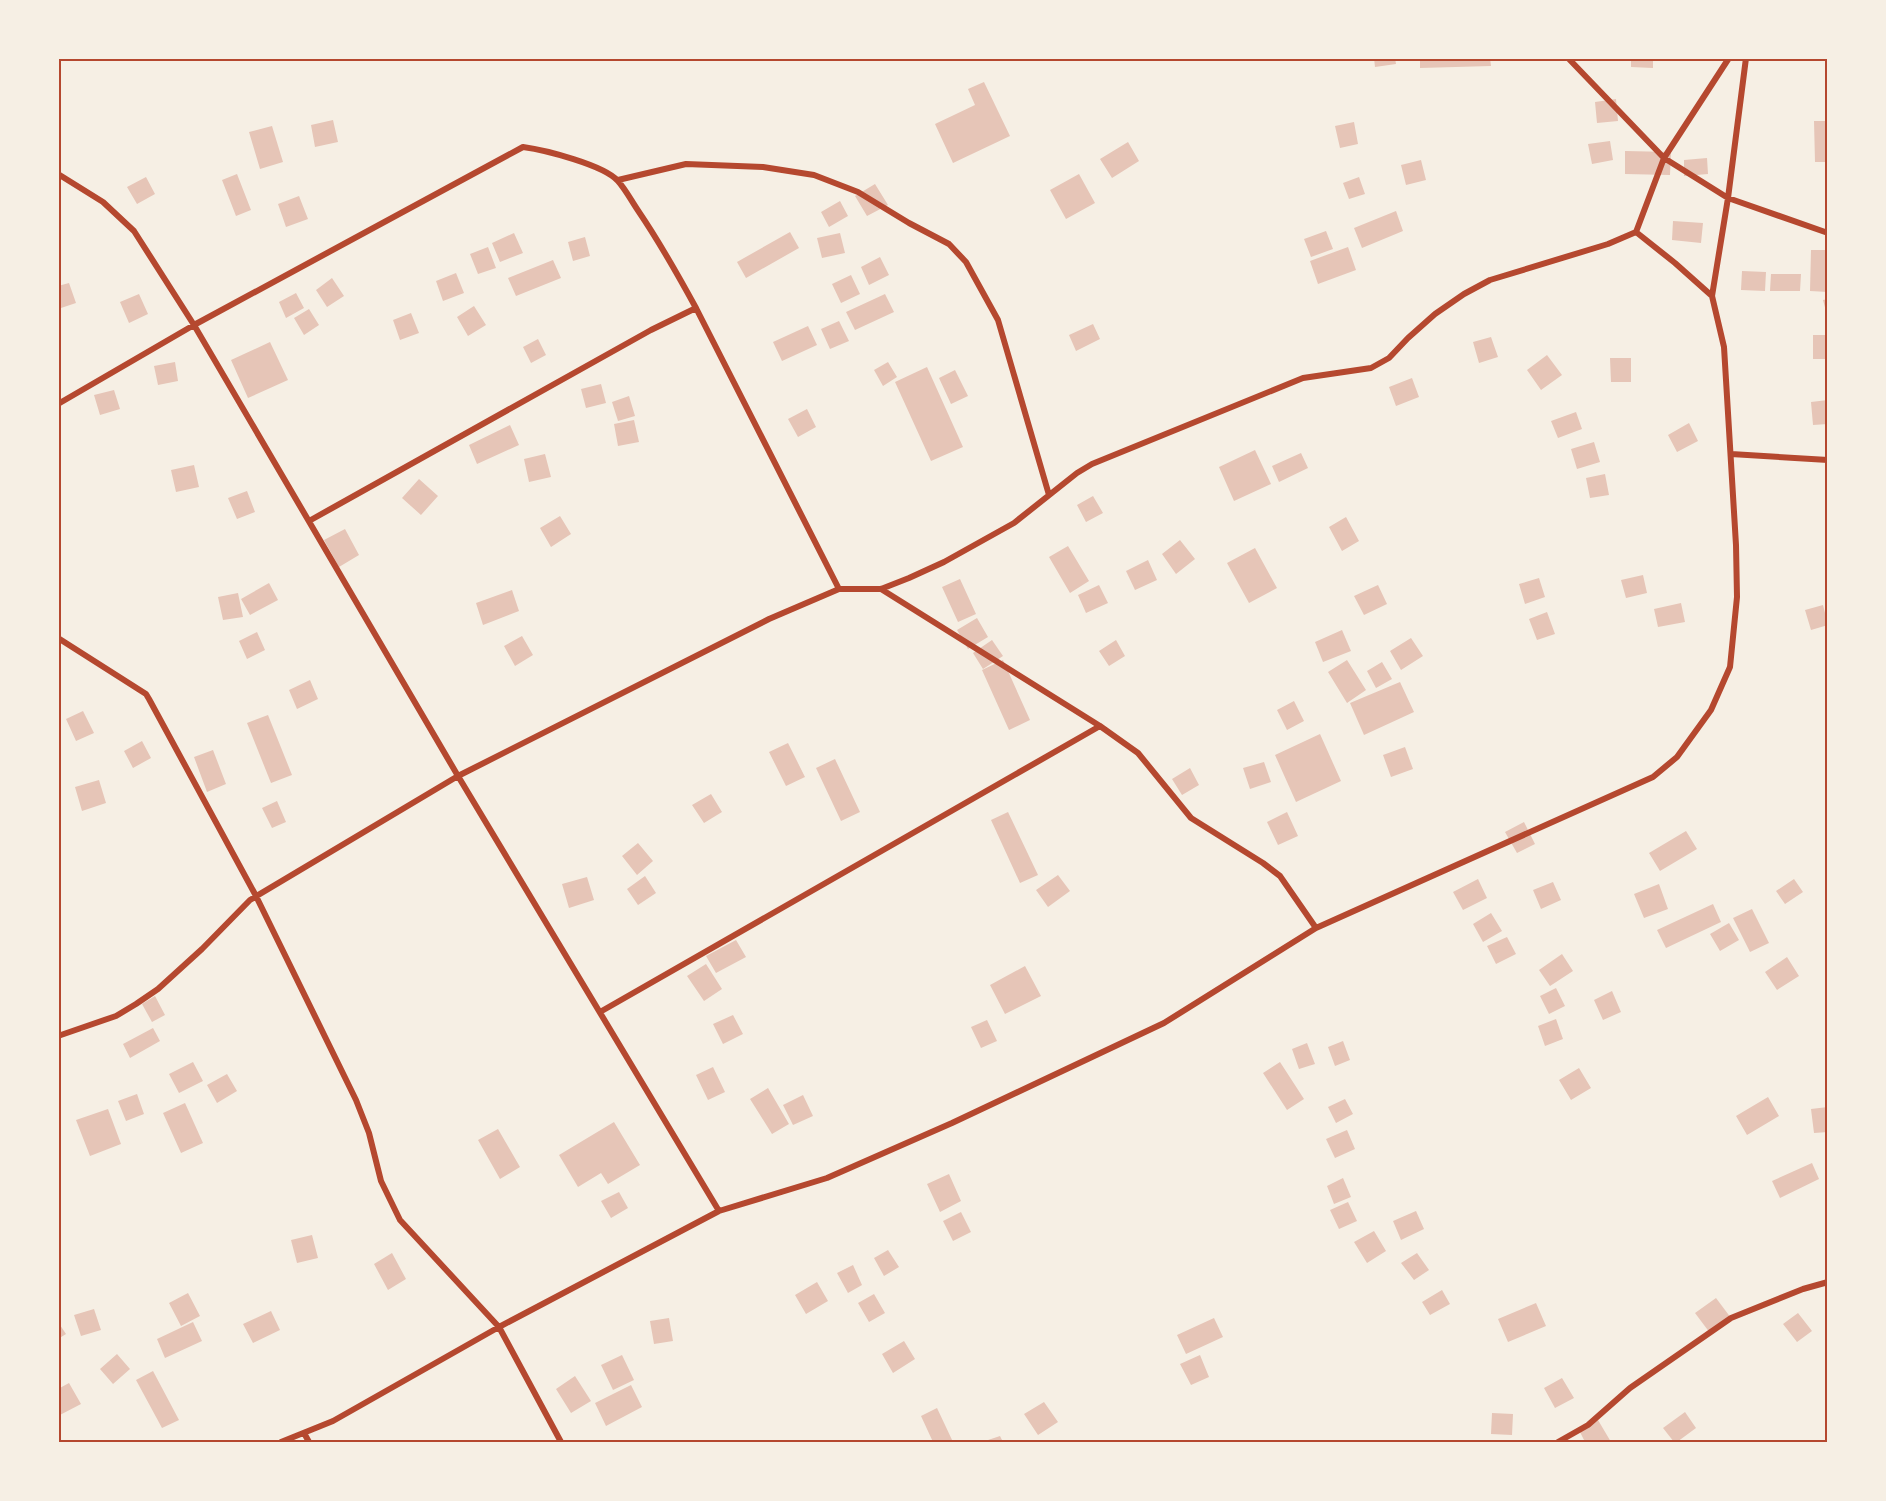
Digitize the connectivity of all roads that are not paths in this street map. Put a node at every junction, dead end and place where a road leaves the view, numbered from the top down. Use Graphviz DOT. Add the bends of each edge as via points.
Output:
graph roads {
  1 [pos="1568,58"];
  2 [pos="1729,58"];
  3 [pos="1746,58"];
  4 [pos="1664,158"];
  5 [pos="58,174"];
  6 [pos="618,180"];
  7 [pos="1728,198"];
  8 [pos="1636,232"];
  9 [pos="1827,233"];
  10 [pos="1712,296"];
  11 [pos="696,308"];
  12 [pos="194,325"];
  13 [pos="58,404"];
  14 [pos="1731,454"];
  15 [pos="1827,460"];
  16 [pos="1049,495"];
  17 [pos="309,521"];
  18 [pos="838,589"];
  19 [pos="881,589"];
  20 [pos="58,638"];
  21 [pos="1100,726"];
  22 [pos="458,776"];
  23 [pos="256,896"];
  24 [pos="1316,928"];
  25 [pos="600,1012"];
  26 [pos="58,1036"];
  27 [pos="719,1211"];
  28 [pos="1827,1282"];
  29 [pos="499,1327"];
  30 [pos="304,1433"];
  31 [pos="281,1443"];
  32 [pos="309,1443"];
  33 [pos="561,1443"];
  34 [pos="1558,1443"];
  1 -- 4 [label="street"];
  2 -- 4 [label="street"];
  3 -- 7 [label="street"];
  4 -- 7 [label="street"];
  4 -- 8 [label="street"];
  5 -- 12 [label="street" via="102,202 134,231"];
  6 -- 11 [label="street"];
  6 -- 12 [label="street" via="599,168 542,149 523,147"];
  6 -- 16 [label="street" via="686,165 763,167 814,175 858,192 949,244 966,262 998,320"];
  7 -- 9 [label="street"];
  7 -- 10 [label="street"];
  8 -- 10 [label="street"];
  8 -- 16 [label="street" via="1491,280 1435,314 1389,358 1371,368 1303,378 1092,464"];
  10 -- 14 [label="street" via="1724,347"];
  11 -- 17 [label="street"];
  11 -- 18 [label="street"];
  12 -- 13 [label="street"];
  12 -- 17 [label="street"];
  14 -- 15 [label="street"];
  14 -- 24 [label="street" via="1737,597 1730,667 1711,710 1677,757 1653,777"];
  16 -- 19 [label="street" via="1014,523 944,562"];
  17 -- 22 [label="street"];
  18 -- 19 [label="street"];
  18 -- 22 [label="street" via="769,619"];
  19 -- 21 [label="street"];
  20 -- 23 [label="street" via="146,694"];
  21 -- 24 [label="street" via="1138,753 1191,818 1280,876"];
  21 -- 25 [label="street"];
  22 -- 23 [label="street"];
  22 -- 25 [label="street"];
  23 -- 26 [label="street" via="151,994 116,1016"];
  23 -- 29 [label="street" via="356,1100 381,1181 400,1220"];
  24 -- 27 [label="street" via="1164,1023 827,1178"];
  25 -- 27 [label="street"];
  27 -- 29 [label="street"];
  28 -- 34 [label="street" via="1731,1318"];
  29 -- 30 [label="street" via="333,1421"];
  29 -- 33 [label="street"];
  30 -- 31 [label="street"];
  30 -- 32 [label="street"];
}
